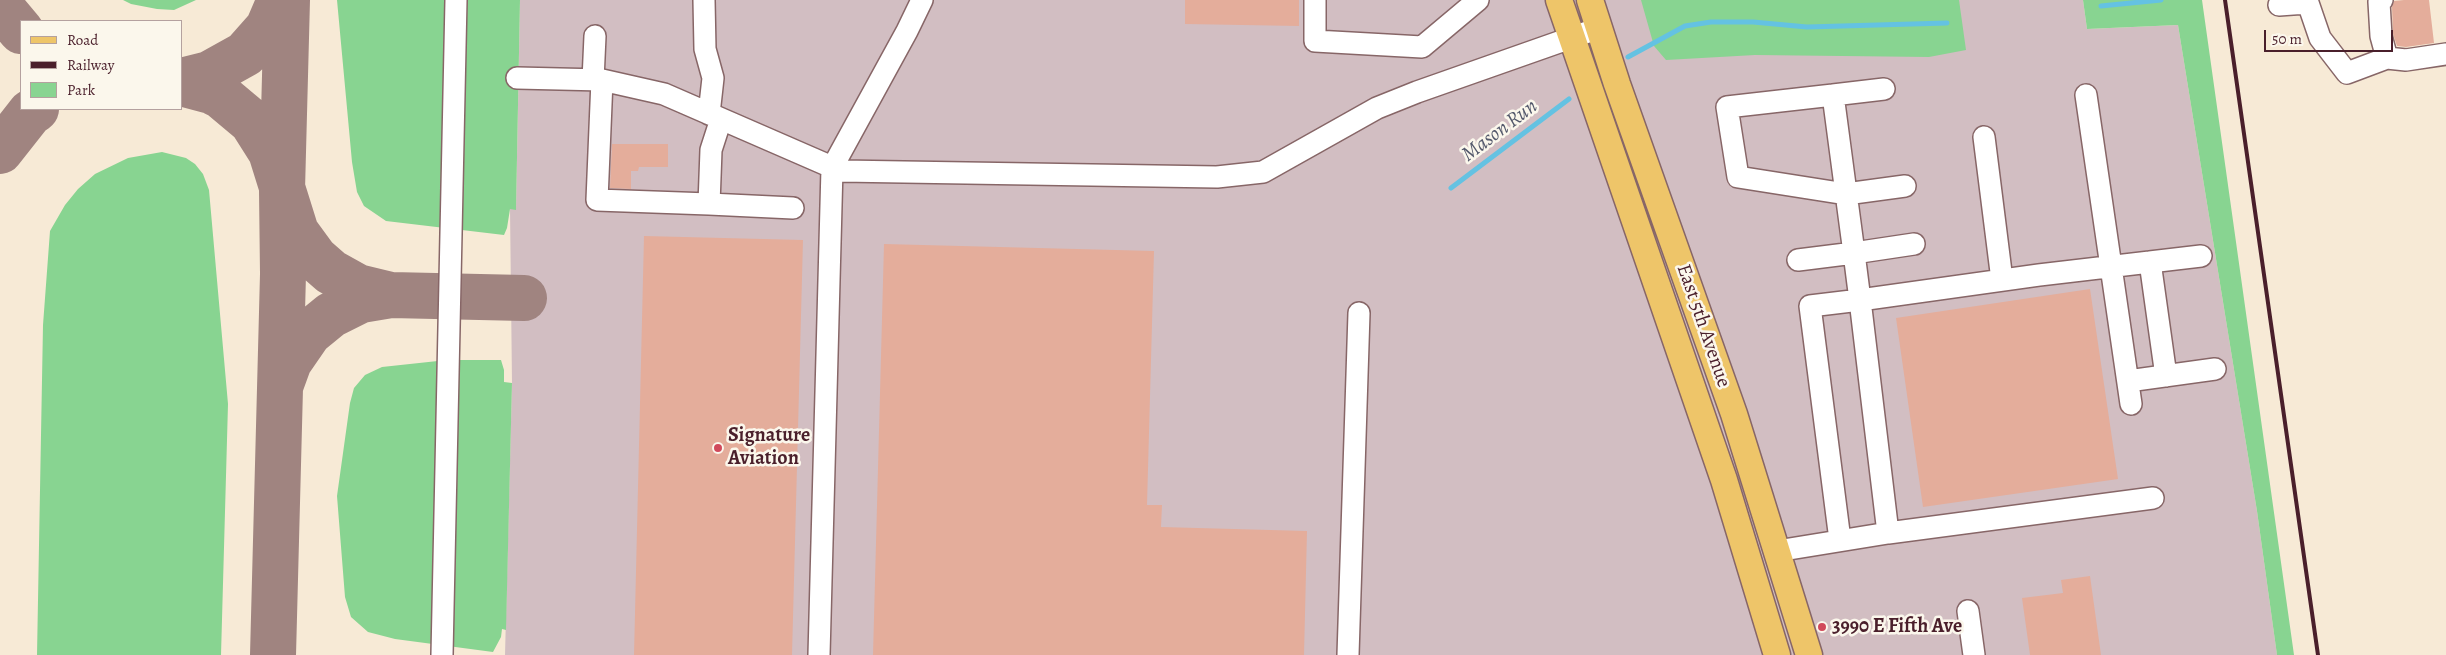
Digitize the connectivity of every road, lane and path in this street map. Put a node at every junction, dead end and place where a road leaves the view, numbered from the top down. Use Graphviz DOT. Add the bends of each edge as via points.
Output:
graph roads {
  1 [pos="456,0"];
  2 [pos="704,0"];
  3 [pos="922,0"];
  4 [pos="1315,0"];
  5 [pos="1478,0"];
  6 [pos="1559,0"];
  7 [pos="1590,0"];
  8 [pos="2382,0"];
  9 [pos="2307,2"];
  10 [pos="2279,5"];
  11 [pos="1600,28"];
  12 [pos="596,36"];
  13 [pos="1572,38"];
  14 [pos="2446,54"];
  15 [pos="2387,58"];
  16 [pos="517,78"];
  17 [pos="597,80"];
  18 [pos="1884,89"];
  19 [pos="1832,95"];
  20 [pos="2086,95"];
  21 [pos="715,117"];
  22 [pos="1984,137"];
  23 [pos="832,168"];
  24 [pos="1905,186"];
  25 [pos="1846,194"];
  26 [pos="709,204"];
  27 [pos="793,208"];
  28 [pos="1914,244"];
  29 [pos="1854,253"];
  30 [pos="2201,256"];
  31 [pos="1798,260"];
  32 [pos="2150,262"];
  33 [pos="2112,266"];
  34 [pos="2002,280"];
  35 [pos="1860,300"];
  36 [pos="1359,313"];
  37 [pos="2215,369"];
  38 [pos="2166,376"];
  39 [pos="2128,381"];
  40 [pos="2131,404"];
  41 [pos="2153,498"];
  42 [pos="1888,532"];
  43 [pos="1840,540"];
  44 [pos="1777,551"];
  45 [pos="1968,611"];
  46 [pos="442,655"];
  47 [pos="819,655"];
  48 [pos="1348,655"];
  49 [pos="1777,655"];
  50 [pos="1809,655"];
  51 [pos="1974,655"];
  1 -- 46 [label="street"];
  2 -- 21 [label="street" via="705,49 714,78"];
  3 -- 23 [label="street"];
  4 -- 5 [label="street" via="1315,42 1422,47"];
  6 -- 13 [label="main road, East 5th Avenue"];
  7 -- 11 [label="main road, East 5th Avenue"];
  8 -- 15 [label="street" via="2379,2 2381,36"];
  9 -- 10 [label="street"];
  9 -- 15 [label="street" via="2320,38 2347,73"];
  11 -- 13 [label="street"];
  11 -- 44 [label="main road, East 5th Avenue" via="1734,414"];
  12 -- 17 [label="street"];
  13 -- 23 [label="street" via="1377,108 1262,172 1217,178 841,171"];
  13 -- 49 [label="main road, East 5th Avenue" via="1724,480"];
  14 -- 15 [label="street" via="2406,60"];
  16 -- 17 [label="street"];
  17 -- 21 [label="street" via="664,94"];
  17 -- 26 [label="street" via="597,200"];
  18 -- 19 [label="street"];
  19 -- 25 [label="street"];
  19 -- 25 [label="street" via="1727,107 1738,177"];
  20 -- 33 [label="street"];
  21 -- 23 [label="street"];
  21 -- 26 [label="street"];
  22 -- 34 [label="street"];
  23 -- 47 [label="street"];
  24 -- 25 [label="street"];
  25 -- 29 [label="street"];
  26 -- 27 [label="street"];
  28 -- 29 [label="street"];
  29 -- 31 [label="street"];
  29 -- 35 [label="street"];
  30 -- 32 [label="street"];
  32 -- 33 [label="street"];
  32 -- 38 [label="street"];
  33 -- 34 [label="street"];
  33 -- 39 [label="street"];
  34 -- 35 [label="street"];
  35 -- 42 [label="street"];
  35 -- 43 [label="street" via="1810,306"];
  36 -- 48 [label="street"];
  37 -- 38 [label="street"];
  38 -- 39 [label="street"];
  39 -- 40 [label="street"];
  41 -- 42 [label="street"];
  42 -- 43 [label="street"];
  43 -- 44 [label="street"];
  44 -- 50 [label="main road, East 5th Avenue"];
  45 -- 51 [label="street"];
}
